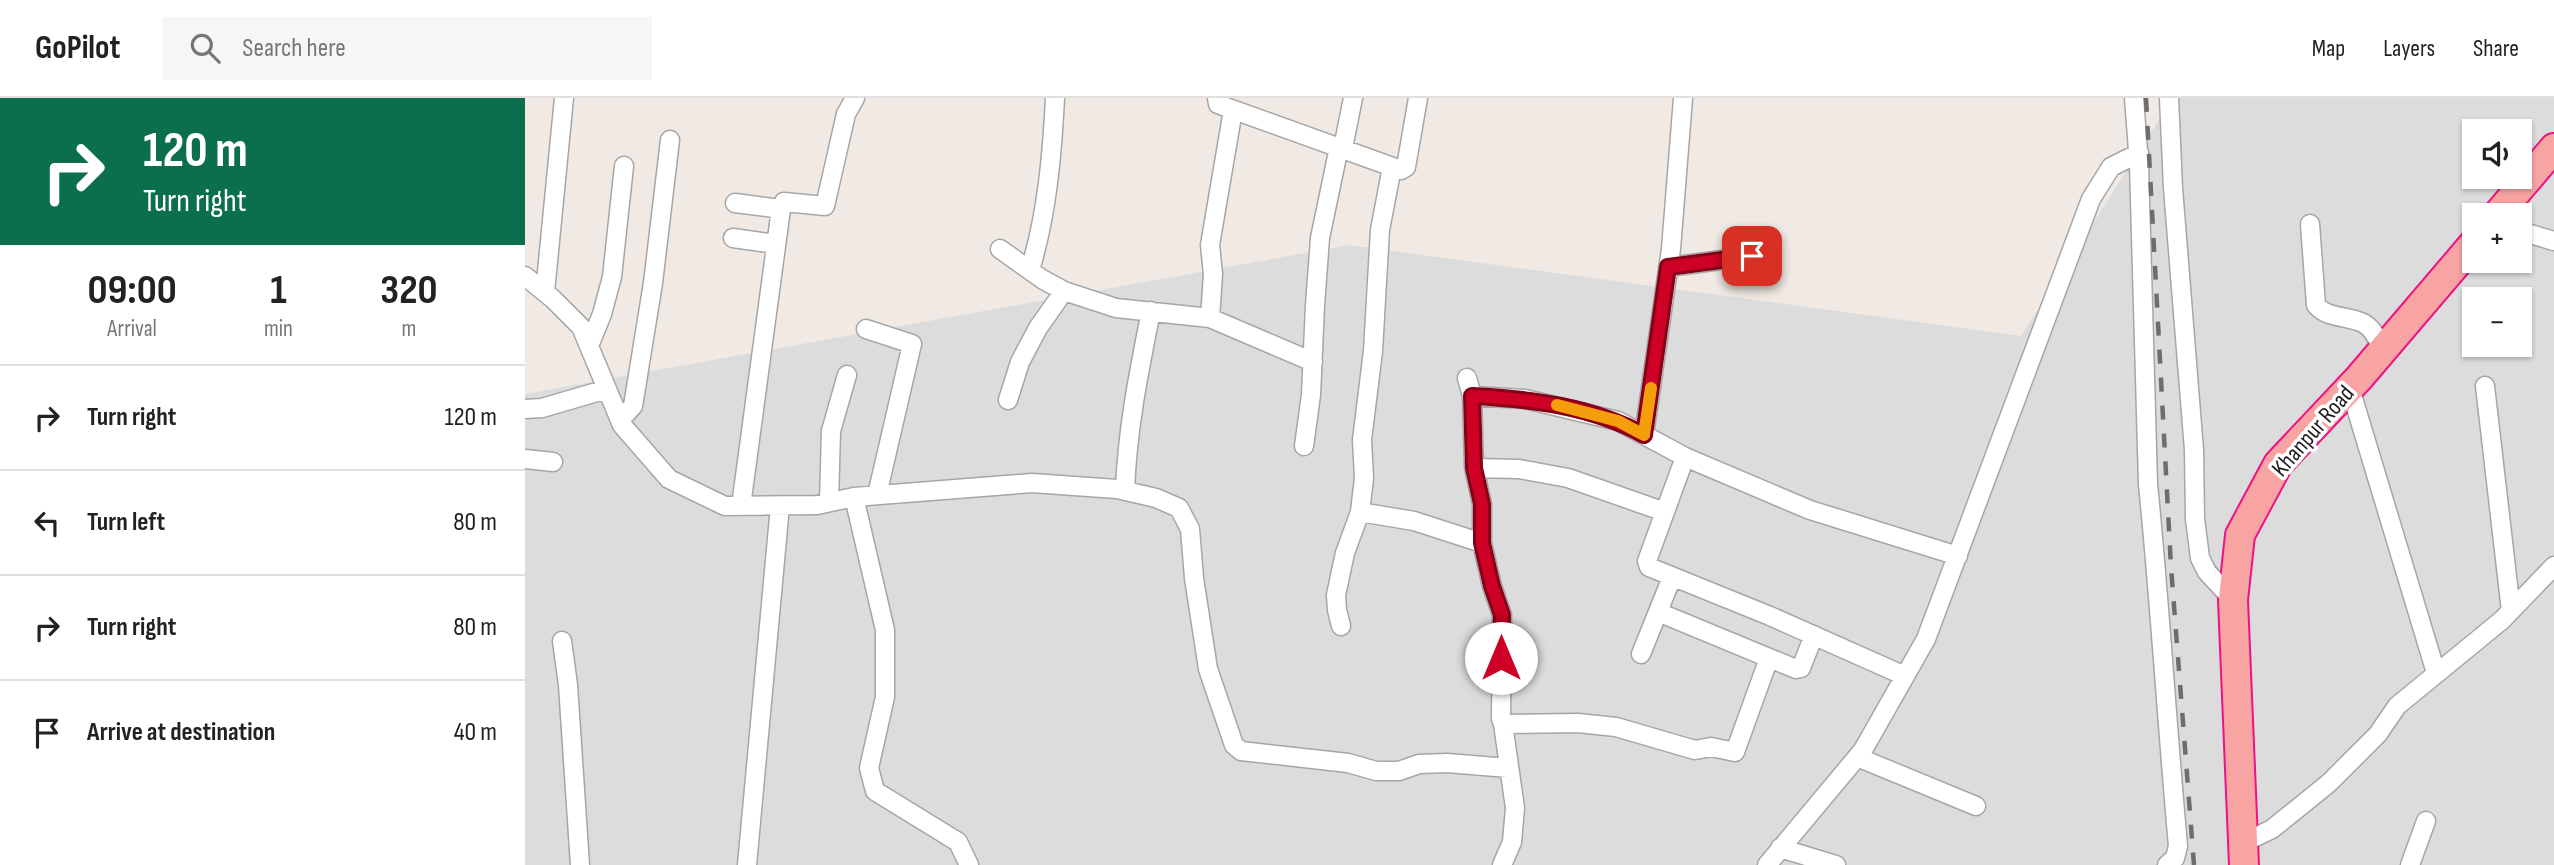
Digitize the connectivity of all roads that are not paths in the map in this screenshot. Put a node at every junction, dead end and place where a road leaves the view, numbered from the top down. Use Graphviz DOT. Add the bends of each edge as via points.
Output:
graph roads {
  1 [pos="563,98"];
  2 [pos="855,98"];
  3 [pos="1055,98"];
  4 [pos="1217,98"];
  5 [pos="1353,98"];
  6 [pos="1418,98"];
  7 [pos="1682,98"];
  8 [pos="2134,98"];
  9 [pos="2169,98"];
  10 [pos="1233,110"];
  11 [pos="670,140"];
  12 [pos="1341,147"];
  13 [pos="2554,148"];
  14 [pos="2139,153"];
  15 [pos="624,166"];
  16 [pos="1392,167"];
  17 [pos="735,203"];
  18 [pos="2507,203"];
  19 [pos="781,209"];
  20 [pos="2310,224"];
  21 [pos="2532,235"];
  22 [pos="733,238"];
  23 [pos="2554,241"];
  24 [pos="776,244"];
  25 [pos="1000,249"];
  26 [pos="1752,256"];
  27 [pos="2462,257"];
  28 [pos="1668,267"];
  29 [pos="1030,270"];
  30 [pos="525,276"];
  31 [pos="1064,291"];
  32 [pos="545,292"];
  33 [pos="1151,311"];
  34 [pos="1210,318"];
  35 [pos="866,329"];
  36 [pos="589,346"];
  37 [pos="2383,350"];
  38 [pos="1313,362"];
  39 [pos="847,374"];
  40 [pos="2485,386"];
  41 [pos="2350,388"];
  42 [pos="607,389"];
  43 [pos="1007,400"];
  44 [pos="525,409"];
  45 [pos="620,420"];
  46 [pos="1644,435"];
  47 [pos="1304,446"];
  48 [pos="1685,457"];
  49 [pos="525,459"];
  50 [pos="553,462"];
  51 [pos="1474,468"];
  52 [pos="1125,491"];
  53 [pos="877,495"];
  54 [pos="854,497"];
  55 [pos="829,502"];
  56 [pos="741,506"];
  57 [pos="780,506"];
  58 [pos="1360,512"];
  59 [pos="1665,512"];
  60 [pos="1482,543"];
  61 [pos="1958,556"];
  62 [pos="2554,566"];
  63 [pos="1672,577"];
  64 [pos="2233,600"];
  65 [pos="2511,611"];
  66 [pos="1658,612"];
  67 [pos="1341,626"];
  68 [pos="1814,635"];
  69 [pos="562,641"];
  70 [pos="1641,654"];
  71 [pos="1769,658"];
  72 [pos="2436,673"];
  73 [pos="1905,676"];
  74 [pos="1503,724"];
  75 [pos="1857,757"];
  76 [pos="1508,768"];
  77 [pos="1976,806"];
  78 [pos="2425,821"];
  79 [pos="1780,848"];
  80 [pos="2243,854"];
  81 [pos="580,865"];
  82 [pos="747,865"];
  83 [pos="969,865"];
  84 [pos="1502,865"];
  85 [pos="1767,865"];
  86 [pos="1836,865"];
  87 [pos="2167,865"];
  88 [pos="2410,865"];
  1 -- 32 [label="street"];
  2 -- 19 [label="street" via="846,114 825,206 783,202"];
  3 -- 29 [label="street" via="1043,221"];
  4 -- 10 [label="street" via="1218,104"];
  5 -- 12 [label="street"];
  6 -- 16 [label="street" via="1406,167"];
  7 -- 28 [label="street"];
  8 -- 14 [label="street"];
  9 -- 64 [label="street" via="2195,519 2200,558"];
  10 -- 12 [label="street"];
  10 -- 34 [label="street" via="1210,245"];
  11 -- 45 [label="street" via="633,406"];
  12 -- 16 [label="street"];
  12 -- 38 [label="street" via="1320,238"];
  13 -- 18 [label="highway"];
  14 -- 61 [label="street" via="2111,167 2091,199"];
  14 -- 87 [label="street" via="2148,484 2178,846"];
  15 -- 36 [label="street" via="612,277"];
  16 -- 58 [label="street" via="1380,230"];
  17 -- 19 [label="street"];
  19 -- 24 [label="street"];
  20 -- 37 [label="street" via="2316,305 2321,312 2364,323"];
  21 -- 23 [label="street"];
  22 -- 24 [label="street"];
  24 -- 56 [label="street"];
  25 -- 29 [label="street"];
  26 -- 28 [label="street"];
  27 -- 37 [label="highway, Khanpur Road"];
  28 -- 46 [label="street"];
  29 -- 31 [label="street"];
  30 -- 32 [label="street"];
  31 -- 33 [label="street" via="1116,308"];
  31 -- 43 [label="street" via="1020,362"];
  32 -- 36 [label="street" via="581,327"];
  33 -- 34 [label="street"];
  33 -- 52 [label="street" via="1133,402"];
  34 -- 38 [label="street"];
  35 -- 53 [label="street" via="912,344"];
  36 -- 42 [label="street"];
  37 -- 41 [label="highway, Khanpur Road"];
  38 -- 47 [label="street"];
  39 -- 55 [label="street" via="831,431"];
  40 -- 65 [label="street"];
  41 -- 64 [label="highway, Khanpur Road" via="2279,464 2240,535"];
  41 -- 72 [label="street"];
  42 -- 44 [label="street"];
  42 -- 45 [label="street"];
  45 -- 56 [label="street" via="669,479 725,506"];
  46 -- 48 [label="street"];
  46 -- 51 [label="street" via="1618,421 1572,408 1469,387"];
  48 -- 59 [label="street"];
  48 -- 61 [label="street" via="1810,510"];
  49 -- 50 [label="street"];
  51 -- 59 [label="street" via="1519,469 1568,478"];
  51 -- 60 [label="street" via="1482,504"];
  52 -- 53 [label="street" via="1032,483"];
  52 -- 76 [label="street" via="1179,508 1190,529 1208,669 1234,744 1241,751 1348,763 1376,771 1399,771 1419,764"];
  53 -- 54 [label="street"];
  54 -- 55 [label="street"];
  54 -- 83 [label="street" via="885,630 885,697 869,768 874,791 958,842"];
  55 -- 57 [label="street"];
  56 -- 57 [label="street"];
  57 -- 82 [label="street"];
  58 -- 60 [label="street" via="1414,521"];
  58 -- 67 [label="street" via="1336,595"];
  59 -- 63 [label="street" via="1647,561 1649,567"];
  60 -- 74 [label="street" via="1502,615"];
  61 -- 73 [label="street" via="1926,639"];
  62 -- 65 [label="street"];
  63 -- 66 [label="street"];
  63 -- 68 [label="street"];
  64 -- 80 [label="highway, Khanpur Road"];
  65 -- 72 [label="street"];
  66 -- 70 [label="street"];
  66 -- 71 [label="street"];
  68 -- 71 [label="street" via="1801,668"];
  68 -- 73 [label="street"];
  69 -- 81 [label="street"];
  71 -- 74 [label="street" via="1735,752 1711,747 1695,750 1616,727"];
  72 -- 80 [label="street" via="2397,706 2378,734 2329,783"];
  73 -- 75 [label="street"];
  74 -- 76 [label="street"];
  75 -- 77 [label="street"];
  75 -- 79 [label="street"];
  76 -- 84 [label="street" via="1515,808 1512,842"];
  78 -- 88 [label="street"];
  79 -- 85 [label="street"];
  79 -- 86 [label="street"];
}
